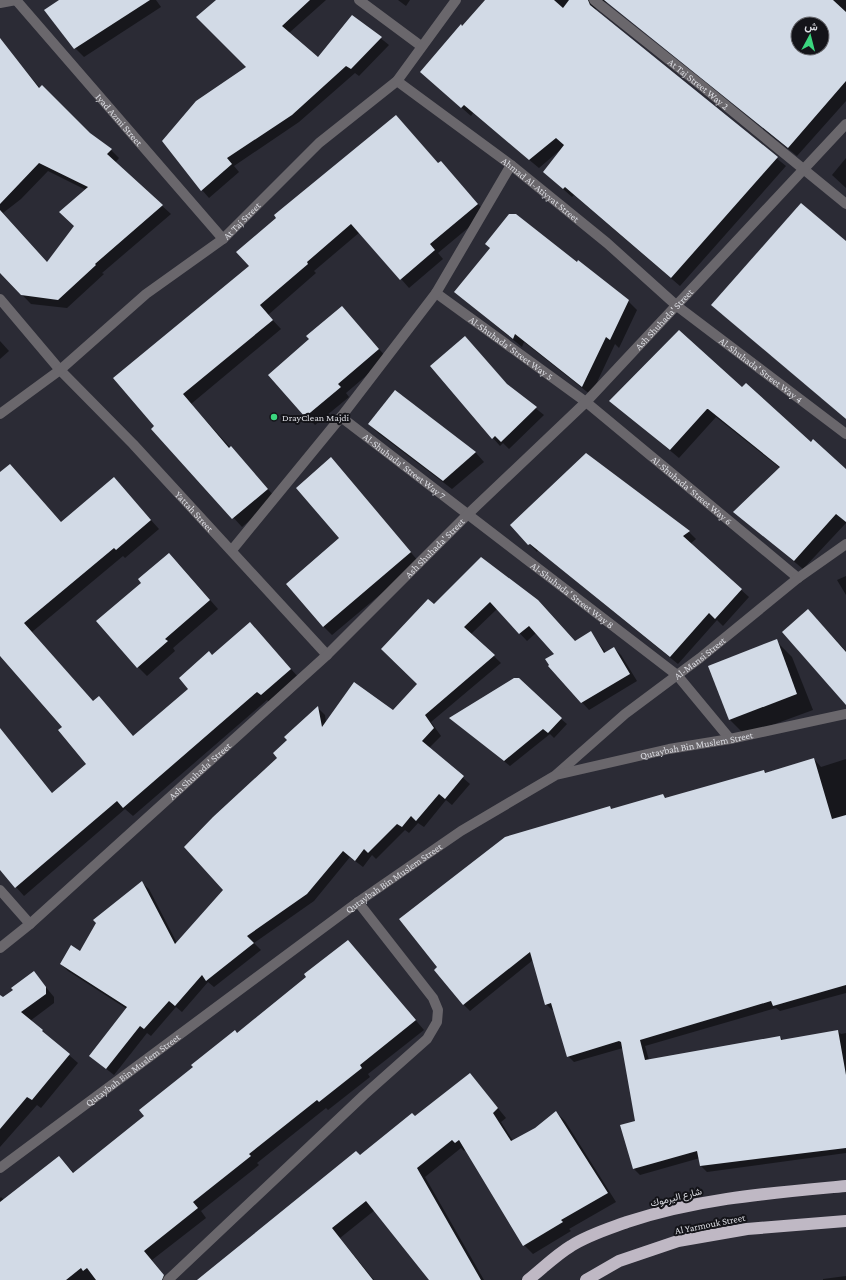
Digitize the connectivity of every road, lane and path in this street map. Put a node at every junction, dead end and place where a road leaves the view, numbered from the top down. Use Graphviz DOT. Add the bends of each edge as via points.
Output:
graph roads {
  1 [pos="16,0"];
  2 [pos="359,0"];
  3 [pos="456,0"];
  4 [pos="594,0"];
  5 [pos="0,3"];
  6 [pos="421,46"];
  7 [pos="397,81"];
  8 [pos="846,124"];
  9 [pos="511,165"];
  10 [pos="802,169"];
  11 [pos="846,204"];
  12 [pos="223,239"];
  13 [pos="436,294"];
  14 [pos="0,299"];
  15 [pos="677,306"];
  16 [pos="60,370"];
  17 [pos="586,402"];
  18 [pos="0,414"];
  19 [pos="341,417"];
  20 [pos="846,434"];
  21 [pos="467,514"];
  22 [pos="846,544"];
  23 [pos="232,550"];
  24 [pos="798,578"];
  25 [pos="327,656"];
  26 [pos="678,674"];
  27 [pos="846,714"];
  28 [pos="730,739"];
  29 [pos="556,775"];
  30 [pos="0,890"];
  31 [pos="358,902"];
  32 [pos="30,924"];
  33 [pos="0,948"];
  34 [pos="0,1168"];
  35 [pos="846,1186"];
  36 [pos="846,1221"];
  37 [pos="168,1280"];
  38 [pos="528,1280"];
  39 [pos="586,1280"];
  1 -- 5 [label="street"];
  1 -- 12 [label="street, Iyad Azmi Street"];
  2 -- 6 [label="street"];
  3 -- 6 [label="street, At Taj Street"];
  4 -- 10 [label="street, At Taj Street Way 2"];
  6 -- 7 [label="street, At Taj Street"];
  7 -- 9 [label="street, Ahmad Al-Atiyyat Street"];
  7 -- 12 [label="street, At Taj Street" via="319,143"];
  8 -- 10 [label="street, Ash Shuhada' Street"];
  9 -- 13 [label="street"];
  9 -- 15 [label="street, Ahmad Al-Atiyyat Street" via="608,243"];
  10 -- 11 [label="street, At Taj Street Way 2"];
  10 -- 15 [label="street, Ash Shuhada' Street"];
  12 -- 16 [label="street, At Taj Street" via="146,294"];
  13 -- 17 [label="street, Al-Shuhada' Street Way 5"];
  13 -- 19 [label="street"];
  14 -- 16 [label="street, Yattah Street"];
  15 -- 17 [label="street, Ash Shuhada' Street"];
  15 -- 20 [label="street, Al-Shuhada' Street Way 4"];
  16 -- 18 [label="street, At Taj Street"];
  16 -- 23 [label="street, Yattah Street"];
  17 -- 21 [label="street, Ash Shuhada' Street"];
  17 -- 24 [label="street, Al-Shuhada' Street Way 6"];
  19 -- 21 [label="street, Al-Shuhada' Street Way 7"];
  19 -- 23 [label="street"];
  21 -- 25 [label="street, Ash Shuhada' Street"];
  21 -- 26 [label="street, Al-Shuhada' Street Way 8"];
  22 -- 24 [label="street, Al-Mansi Street"];
  23 -- 25 [label="street, Yattah Street"];
  24 -- 26 [label="street, Al-Mansi Street"];
  25 -- 32 [label="street, Ash Shuhada' Street"];
  26 -- 28 [label="street, Al-Shuhada' Street Way 8"];
  26 -- 29 [label="street, Al-Mansi Street" via="625,714"];
  27 -- 28 [label="street, Qutaybah Bin Muslem Street"];
  28 -- 29 [label="street, Qutaybah Bin Muslem Street" via="669,749"];
  29 -- 31 [label="street, Qutaybah Bin Muslem Street" via="461,831"];
  30 -- 32 [label="street"];
  31 -- 34 [label="street, Qutaybah Bin Muslem Street"];
  31 -- 37 [label="street" via="433,998 438,1010 437,1022 427,1039"];
  32 -- 33 [label="street, Ash Shuhada' Street"];
  35 -- 38 [label="highway, شارع اليرموك" via="726,1198 639,1218 599,1232 570,1246"];
  36 -- 39 [label="highway, Al Yarmouk Street" via="747,1228 678,1242 620,1261"];
}
